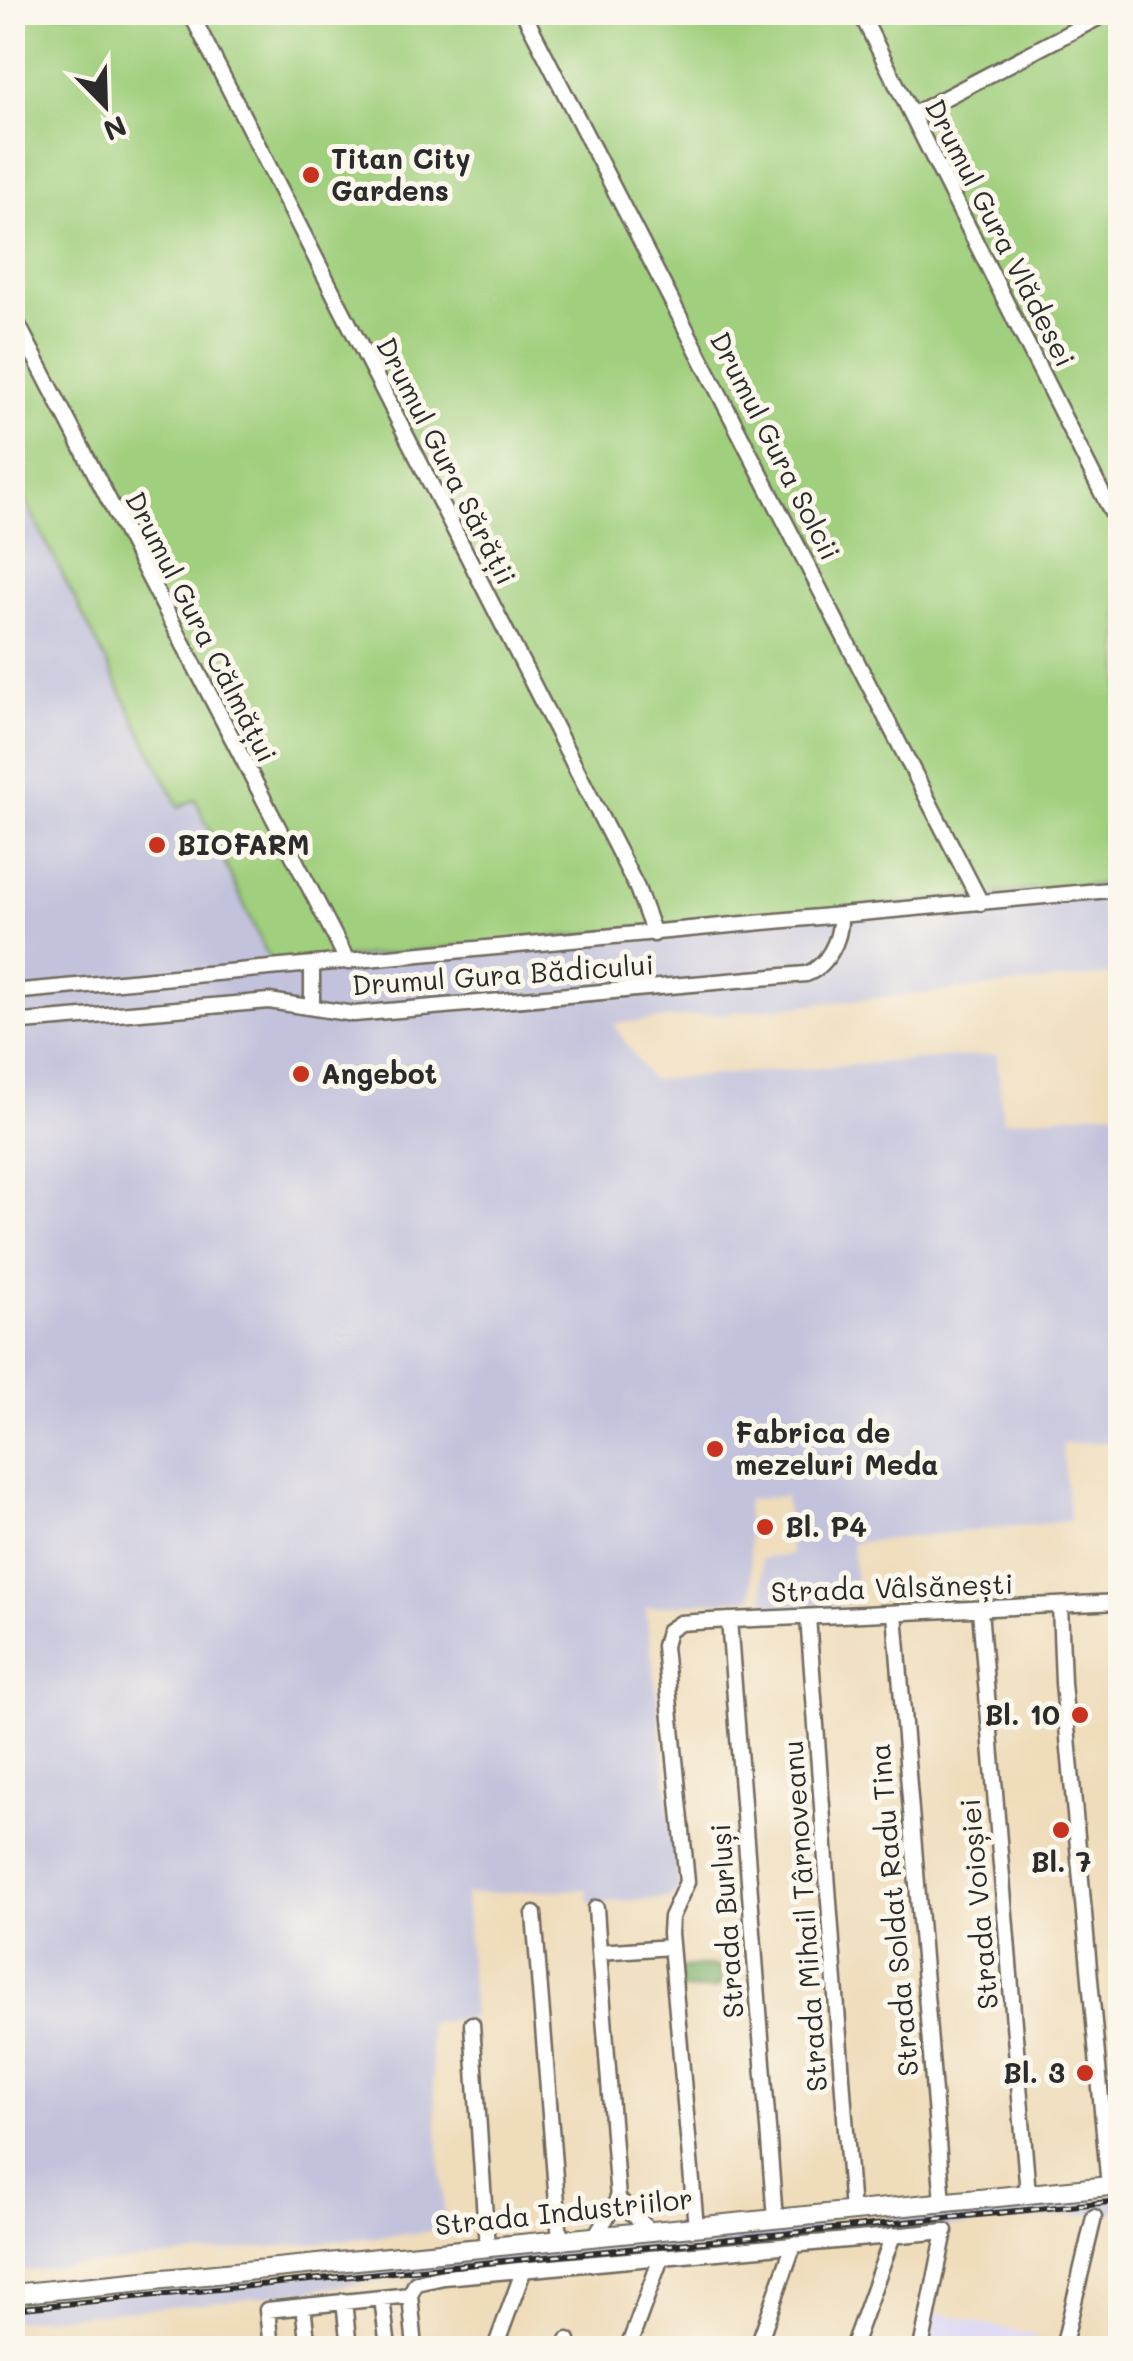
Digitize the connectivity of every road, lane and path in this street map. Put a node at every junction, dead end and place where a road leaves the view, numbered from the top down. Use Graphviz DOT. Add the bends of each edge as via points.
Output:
graph roads {
  1 [pos="190,12"];
  2 [pos="523,12"];
  3 [pos="860,12"];
  4 [pos="1109,12"];
  5 [pos="912,114"];
  6 [pos="12,313"];
  7 [pos="1120,530"];
  8 [pos="1120,889"];
  9 [pos="982,903"];
  10 [pos="840,917"];
  11 [pos="654,934"];
  12 [pos="348,962"];
  13 [pos="312,965"];
  14 [pos="12,992"];
  15 [pos="312,1008"];
  16 [pos="12,1023"];
  17 [pos="1120,1602"];
  18 [pos="1060,1605"];
  19 [pos="980,1610"];
  20 [pos="895,1614"];
  21 [pos="808,1616"];
  22 [pos="729,1620"];
  23 [pos="596,1908"];
  24 [pos="534,1914"];
  25 [pos="671,1947"];
  26 [pos="600,1952"];
  27 [pos="472,2024"];
  28 [pos="1115,2186"];
  29 [pos="1028,2194"];
  30 [pos="618,2199"];
  31 [pos="943,2203"];
  32 [pos="852,2212"];
  33 [pos="1094,2217"];
  34 [pos="775,2219"];
  35 [pos="696,2227"];
  36 [pos="650,2231"];
  37 [pos="893,2235"];
  38 [pos="594,2236"];
  39 [pos="560,2240"];
  40 [pos="794,2244"];
  41 [pos="487,2247"];
  42 [pos="662,2256"];
  43 [pos="524,2269"];
  44 [pos="12,2294"];
  45 [pos="410,2295"];
  46 [pos="382,2298"];
  47 [pos="344,2302"];
  48 [pos="303,2306"];
  49 [pos="271,2348"];
  50 [pos="308,2348"];
  51 [pos="349,2348"];
  52 [pos="388,2348"];
  53 [pos="415,2348"];
  54 [pos="495,2348"];
  55 [pos="628,2348"];
  56 [pos="757,2348"];
  57 [pos="852,2348"];
  58 [pos="922,2348"];
  59 [pos="1062,2348"];
  1 -- 11 [label="street, Drumul Gura Sărății"];
  2 -- 9 [label="street, Drumul Gura Solcii"];
  3 -- 5 [label="street, Drumul Gura Vlădesei"];
  4 -- 5 [label="street"];
  5 -- 7 [label="street, Drumul Gura Vlădesei"];
  6 -- 12 [label="street, Drumul Gura Călmățui"];
  8 -- 9 [label="street, Drumul Gura Bădicului"];
  9 -- 10 [label="street, Drumul Gura Bădicului"];
  10 -- 11 [label="street, Drumul Gura Bădicului"];
  10 -- 15 [label="street, Drumul Gura Bădicului" via="827,959 806,974 354,1014"];
  11 -- 12 [label="street, Drumul Gura Bădicului"];
  12 -- 13 [label="street, Drumul Gura Bădicului"];
  13 -- 14 [label="street, Drumul Gura Bădicului"];
  13 -- 15 [label="street"];
  15 -- 16 [label="street, Drumul Gura Bădicului" via="269,1001"];
  17 -- 18 [label="street, Strada Vâlsănești"];
  18 -- 19 [label="street, Strada Vâlsănești"];
  18 -- 28 [label="street"];
  19 -- 20 [label="street, Strada Vâlsănești"];
  19 -- 29 [label="street, Strada Voioșiei"];
  20 -- 21 [label="street, Strada Vâlsănești"];
  20 -- 31 [label="street, Strada Soldat Radu Tina"];
  21 -- 22 [label="street, Strada Vâlsănești"];
  21 -- 32 [label="street, Strada Mihail Târnoveanu"];
  22 -- 25 [label="street, Strada Vâlsănești" via="688,1622 668,1630 664,1646 686,1882 671,1917"];
  22 -- 34 [label="street, Strada Burluși"];
  23 -- 26 [label="street"];
  24 -- 39 [label="street"];
  25 -- 26 [label="street"];
  25 -- 35 [label="street"];
  26 -- 30 [label="street"];
  27 -- 41 [label="street"];
  28 -- 29 [label="main road, Strada Industriilor"];
  29 -- 31 [label="main road, Strada Industriilor"];
  30 -- 36 [label="street"];
  30 -- 38 [label="street"];
  31 -- 32 [label="main road, Strada Industriilor"];
  32 -- 34 [label="main road, Strada Industriilor"];
  33 -- 59 [label="street"];
  34 -- 35 [label="main road, Strada Industriilor"];
  35 -- 36 [label="main road, Strada Industriilor"];
  36 -- 38 [label="main road, Strada Industriilor"];
  37 -- 40 [label="street"];
  37 -- 57 [label="street"];
  37 -- 58 [label="street" via="945,2232"];
  38 -- 39 [label="main road, Strada Industriilor"];
  39 -- 41 [label="main road, Strada Industriilor"];
  40 -- 42 [label="street"];
  40 -- 56 [label="street"];
  41 -- 44 [label="main road, Strada Industriilor"];
  42 -- 43 [label="street"];
  42 -- 55 [label="street"];
  43 -- 45 [label="street" via="420,2280"];
  43 -- 54 [label="street"];
  45 -- 46 [label="street"];
  45 -- 53 [label="street"];
  46 -- 47 [label="street"];
  46 -- 52 [label="street"];
  47 -- 48 [label="street"];
  47 -- 51 [label="street"];
  48 -- 49 [label="street" via="268,2310"];
  48 -- 50 [label="street"];
}
